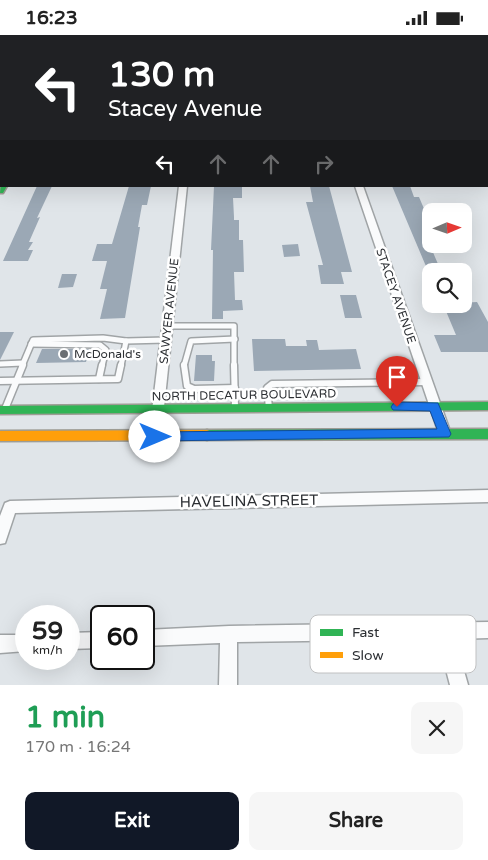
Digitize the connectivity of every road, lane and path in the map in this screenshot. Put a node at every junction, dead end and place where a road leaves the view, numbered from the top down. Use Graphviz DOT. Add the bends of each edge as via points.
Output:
graph roads {
  1 [pos="183,187"];
  2 [pos="359,187"];
  3 [pos="167,327"];
  4 [pos="235,339"];
  5 [pos="166,340"];
  6 [pos="126,341"];
  7 [pos="31,344"];
  8 [pos="23,363"];
  9 [pos="0,364"];
  10 [pos="99,379"];
  11 [pos="0,381"];
  12 [pos="16,381"];
  13 [pos="426,382"];
  14 [pos="235,387"];
  15 [pos="434,406"];
  16 [pos="488,406"];
  17 [pos="269,408"];
  18 [pos="2,409"];
  19 [pos="158,409"];
  20 [pos="234,409"];
  21 [pos="488,433"];
  22 [pos="445,434"];
  23 [pos="0,436"];
  24 [pos="155,437"];
  25 [pos="488,496"];
  26 [pos="0,538"];
  27 [pos="310,632"];
  28 [pos="229,634"];
  29 [pos="155,637"];
  30 [pos="15,643"];
  31 [pos="0,644"];
  32 [pos="228,685"];
  1 -- 3 [label="street, SAWYER AVENUE"];
  2 -- 13 [label="street, STACEY AVENUE"];
  3 -- 4 [label="lane" via="228,325 235,329"];
  3 -- 5 [label="street, SAWYER AVENUE"];
  4 -- 14 [label="lane"];
  4 -- 14 [label="lane" via="191,341 187,347 184,381 187,387 194,389"];
  5 -- 6 [label="lane"];
  5 -- 19 [label="street, SAWYER AVENUE"];
  6 -- 7 [label="lane" via="43,339 33,340"];
  6 -- 10 [label="lane" via="118,379"];
  7 -- 8 [label="lane"];
  7 -- 10 [label="lane" via="100,345 106,350"];
  8 -- 9 [label="lane"];
  8 -- 12 [label="lane"];
  10 -- 12 [label="lane"];
  11 -- 12 [label="lane"];
  12 -- 18 [label="lane"];
  13 -- 15 [label="street, STACEY AVENUE"];
  13 -- 17 [label="lane" via="272,384 267,388"];
  14 -- 20 [label="lane"];
  15 -- 16 [label="main road, NORTH DECATUR BOULEVARD"];
  15 -- 17 [label="main road, NORTH DECATUR BOULEVARD"];
  15 -- 22 [label="street, STACEY AVENUE"];
  17 -- 20 [label="main road, NORTH DECATUR BOULEVARD"];
  18 -- 19 [label="main road, NORTH DECATUR BOULEVARD"];
  19 -- 20 [label="main road, NORTH DECATUR BOULEVARD"];
  19 -- 24 [label="street, SAWYER AVENUE"];
  21 -- 22 [label="main road"];
  22 -- 24 [label="main road"];
  23 -- 24 [label="main road"];
  25 -- 26 [label="street, HAVELINA STREET" via="10,507"];
  27 -- 28 [label="street"];
  28 -- 29 [label="street"];
  28 -- 32 [label="street"];
  30 -- 31 [label="street"];
}
